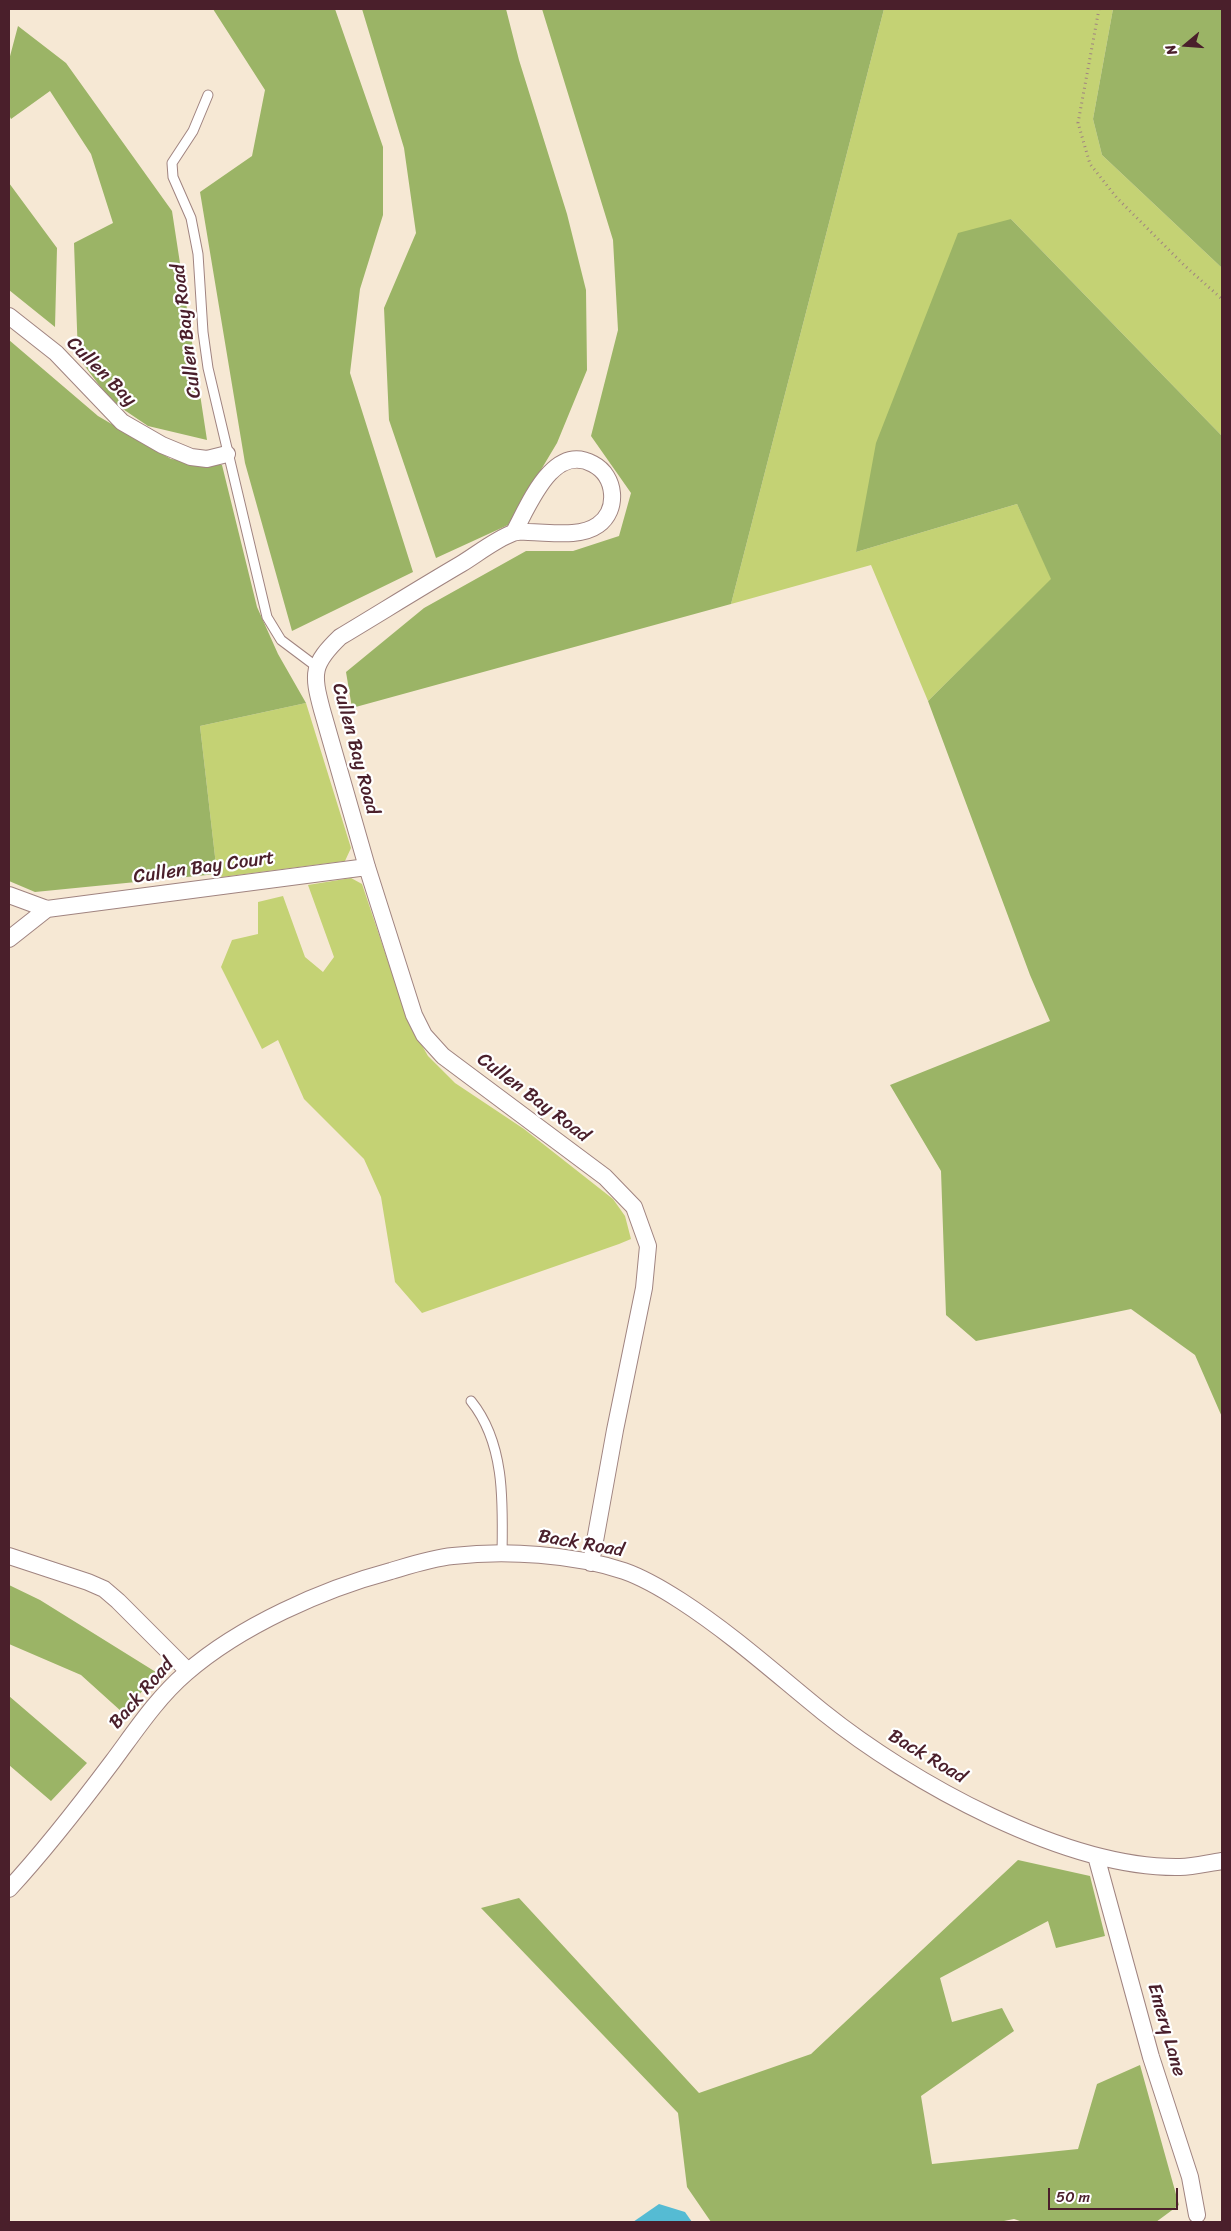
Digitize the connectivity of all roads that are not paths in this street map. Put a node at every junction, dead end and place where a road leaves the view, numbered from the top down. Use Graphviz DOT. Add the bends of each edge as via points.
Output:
graph roads {
  1 [pos="208,95"];
  2 [pos="9,316"];
  3 [pos="227,454"];
  4 [pos="514,532"];
  5 [pos="317,667"];
  6 [pos="367,867"];
  7 [pos="9,895"];
  8 [pos="47,909"];
  9 [pos="9,939"];
  10 [pos="471,1401"];
  11 [pos="502,1554"];
  12 [pos="9,1556"];
  13 [pos="591,1563"];
  14 [pos="188,1671"];
  15 [pos="1096,1856"];
  16 [pos="1222,1861"];
  17 [pos="9,1889"];
  18 [pos="1197,2215"];
  1 -- 3 [label="lane, Cullen Bay Road" via="193,130 172,163 173,177 191,218 198,254 208,368"];
  2 -- 3 [label="street, Cullen Bay" via="56,353 122,422 162,445 191,456 207,459"];
  3 -- 5 [label="lane, Cullen Bay Road" via="267,617 281,640"];
  4 -- 4 [label="street, Cullen Bay Road" via="589,530 607,515 612,504 609,481 602,471 582,460 560,464 547,476"];
  4 -- 5 [label="street, Cullen Bay Road" via="340,637 324,652"];
  5 -- 6 [label="street, Cullen Bay Road" via="317,692"];
  6 -- 8 [label="street, Cullen Bay Court"];
  6 -- 13 [label="street, Cullen Bay Road" via="414,1015 424,1036 443,1056 605,1177 634,1207 648,1246 644,1288"];
  7 -- 8 [label="street, Cullen Bay Court"];
  8 -- 9 [label="street"];
  10 -- 11 [label="lane" via="482,1414 494,1446 503,1510"];
  11 -- 13 [label="street, Back Road" via="548,1556"];
  11 -- 14 [label="street, Back Road" via="450,1556 329,1591 256,1625"];
  12 -- 14 [label="street" via="104,1590"];
  13 -- 15 [label="street, Back Road" via="625,1572 661,1588 702,1614 856,1737 945,1792 1028,1832"];
  14 -- 17 [label="street, Back Road" via="146,1716 47,1846"];
  15 -- 16 [label="street, Back Road" via="1181,1867"];
  15 -- 18 [label="street, Emery Lane" via="1151,2057 1190,2177"];
}
